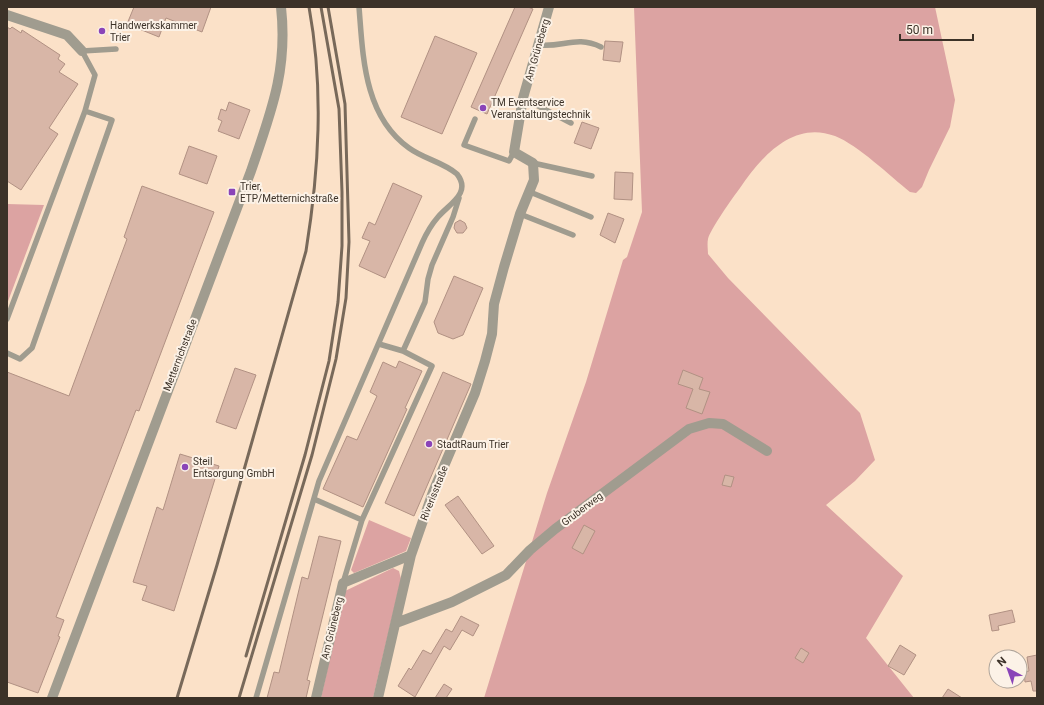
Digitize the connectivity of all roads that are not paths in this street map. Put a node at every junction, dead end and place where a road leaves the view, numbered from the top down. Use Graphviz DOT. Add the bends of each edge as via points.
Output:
graph roads {
  1 [pos="281,7"];
  2 [pos="359,7"];
  3 [pos="550,7"];
  4 [pos="7,15"];
  5 [pos="538,45"];
  6 [pos="601,47"];
  7 [pos="116,49"];
  8 [pos="82,51"];
  9 [pos="523,98"];
  10 [pos="85,111"];
  11 [pos="475,119"];
  12 [pos="571,123"];
  13 [pos="514,152"];
  14 [pos="533,163"];
  15 [pos="592,176"];
  16 [pos="530,192"];
  17 [pos="460,195"];
  18 [pos="591,217"];
  19 [pos="519,218"];
  20 [pos="573,235"];
  21 [pos="7,320"];
  22 [pos="378,344"];
  23 [pos="403,351"];
  24 [pos="7,353"];
  25 [pos="767,451"];
  26 [pos="314,499"];
  27 [pos="362,520"];
  28 [pos="411,555"];
  29 [pos="343,583"];
  30 [pos="396,623"];
  31 [pos="52,698"];
  32 [pos="256,698"];
  33 [pos="316,698"];
  34 [pos="378,698"];
  1 -- 31 [label="street, Metternichstraße" via="283,58 272,110"];
  2 -- 17 [label="lane" via="366,73 384,122 411,150 457,174 462,186"];
  3 -- 5 [label="street, Am Grüneberg"];
  4 -- 8 [label="street" via="67,35"];
  5 -- 6 [label="lane" via="550,46 582,41"];
  5 -- 9 [label="street, Am Grüneberg"];
  7 -- 8 [label="lane"];
  8 -- 10 [label="lane" via="95,75"];
  9 -- 12 [label="lane"];
  9 -- 13 [label="street, Am Grüneberg"];
  10 -- 21 [label="lane"];
  10 -- 24 [label="lane" via="112,120 32,348 20,358"];
  11 -- 13 [label="lane" via="464,145 509,161"];
  13 -- 14 [label="street"];
  14 -- 15 [label="lane"];
  14 -- 16 [label="street" via="534,180"];
  16 -- 18 [label="lane"];
  16 -- 19 [label="street"];
  17 -- 22 [label="lane" via="430,228"];
  17 -- 23 [label="lane" via="432,265 425,302"];
  19 -- 20 [label="lane"];
  19 -- 28 [label="street, Riverisstraße" via="496,298 489,349 475,393 433,492"];
  22 -- 23 [label="lane"];
  22 -- 26 [label="lane" via="319,481"];
  23 -- 27 [label="lane" via="432,366"];
  25 -- 30 [label="street, Gruberweg" via="723,424 709,423 688,429 555,529 506,575 452,602"];
  26 -- 27 [label="lane"];
  26 -- 32 [label="lane"];
  27 -- 29 [label="lane"];
  28 -- 29 [label="street, Am Grüneberg"];
  28 -- 30 [label="street, Riverisstraße"];
  29 -- 33 [label="street, Am Grüneberg"];
  30 -- 34 [label="street, Riverisstraße"];
}
